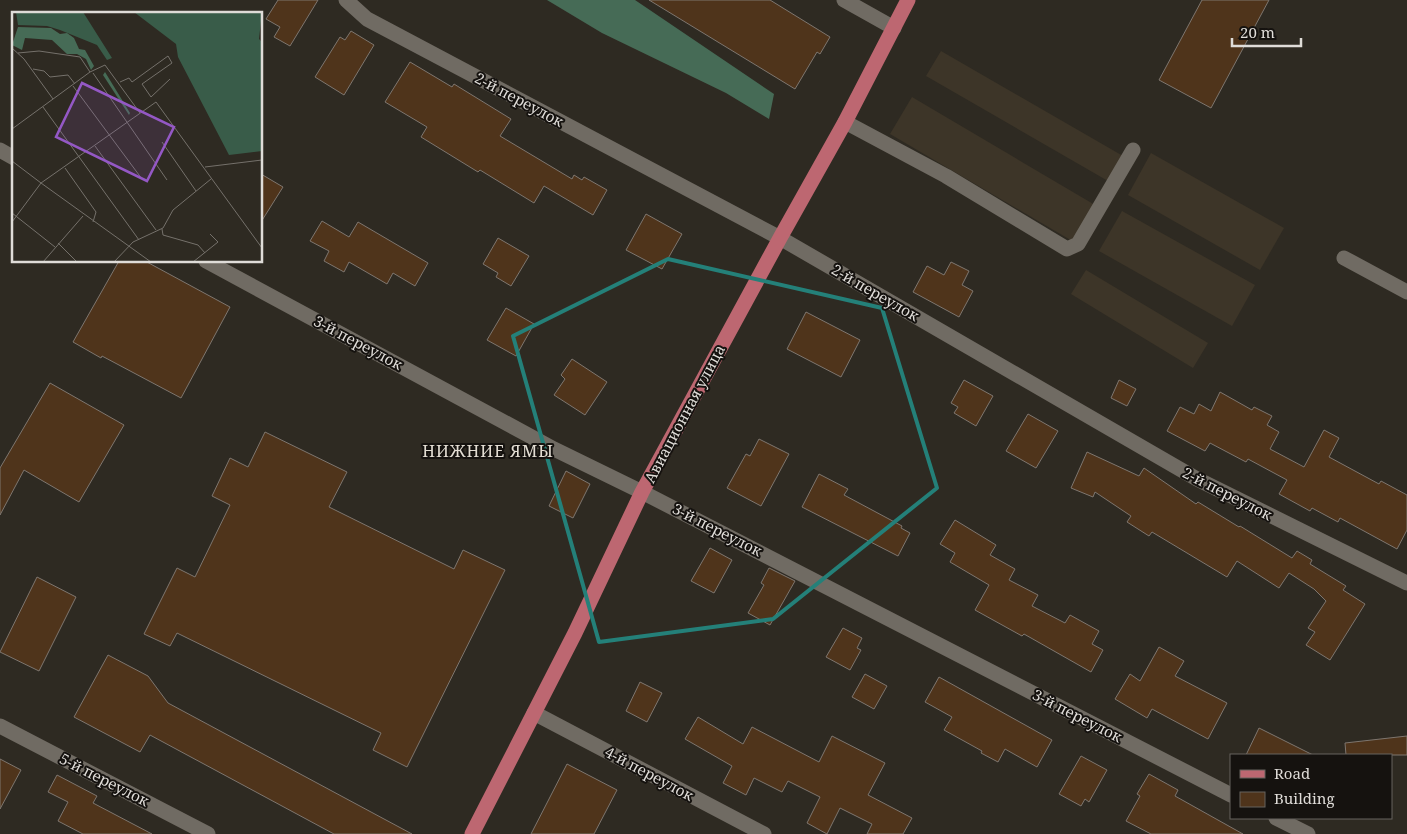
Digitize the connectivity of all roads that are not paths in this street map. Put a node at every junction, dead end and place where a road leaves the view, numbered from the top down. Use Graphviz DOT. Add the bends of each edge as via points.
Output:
graph roads {
  1 [pos="346,0"];
  2 [pos="844,0"];
  3 [pos="908,0"];
  4 [pos="894,28"];
  5 [pos="845,122"];
  6 [pos="0,150"];
  7 [pos="1133,150"];
  8 [pos="12,157"];
  9 [pos="780,238"];
  10 [pos="1344,258"];
  11 [pos="208,262"];
  12 [pos="1407,292"];
  13 [pos="642,492"];
  14 [pos="1407,583"];
  15 [pos="534,713"];
  16 [pos="0,726"];
  17 [pos="1230,793"];
  18 [pos="1278,819"];
  19 [pos="208,834"];
  20 [pos="472,834"];
  21 [pos="764,834"];
  22 [pos="1308,834"];
  1 -- 9 [label="street, 2-й переулок" via="367,19"];
  2 -- 4 [label="street"];
  3 -- 4 [label="main road, Авиационная улица"];
  4 -- 5 [label="main road, Авиационная улица"];
  5 -- 7 [label="street" via="946,176 1067,249 1078,244"];
  5 -- 9 [label="main road, Авиационная улица"];
  6 -- 8 [label="street"];
  9 -- 13 [label="main road, Авиационная улица"];
  9 -- 14 [label="street, 2-й переулок" via="1197,480"];
  10 -- 12 [label="street"];
  11 -- 13 [label="street, 3-й переулок" via="554,449"];
  13 -- 15 [label="main road, Авиационная улица"];
  13 -- 17 [label="street, 3-й переулок"];
  15 -- 20 [label="main road, Авиационная улица"];
  15 -- 21 [label="street, 4-й переулок"];
  16 -- 19 [label="street, 5-й переулок"];
  18 -- 22 [label="street"];
}
